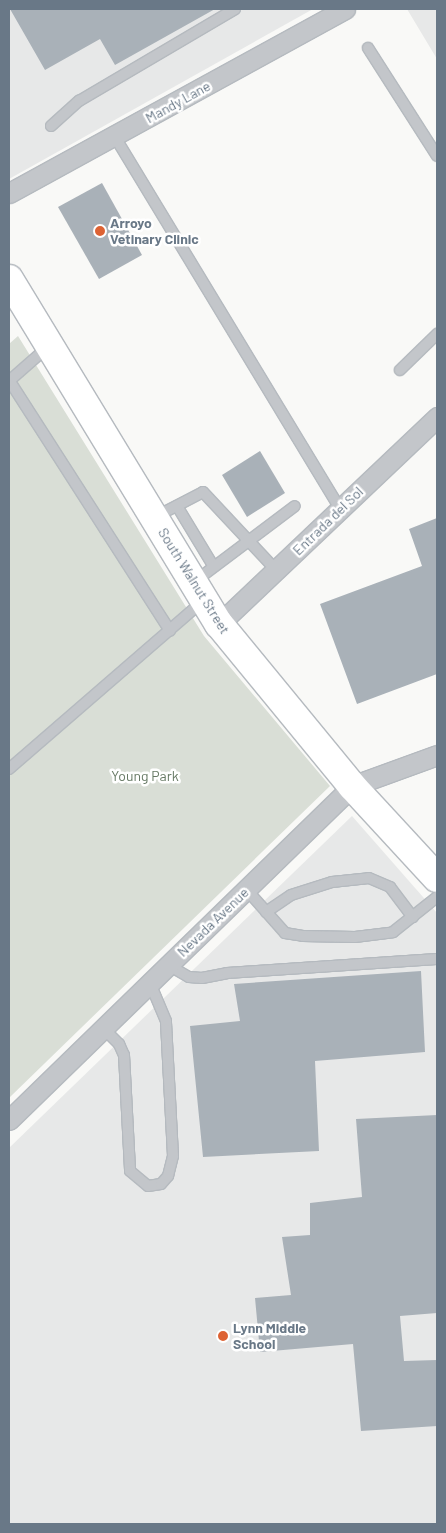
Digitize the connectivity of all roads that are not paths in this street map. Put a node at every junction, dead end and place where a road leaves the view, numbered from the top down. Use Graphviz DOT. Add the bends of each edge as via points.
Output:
graph roads {
  1 [pos="236,9"];
  2 [pos="345,9"];
  3 [pos="368,48"];
  4 [pos="51,126"];
  5 [pos="114,137"];
  6 [pos="437,156"];
  7 [pos="9,193"];
  8 [pos="12,294"];
  9 [pos="437,334"];
  10 [pos="50,346"];
  11 [pos="400,370"];
  12 [pos="9,380"];
  13 [pos="437,417"];
  14 [pos="295,506"];
  15 [pos="340,509"];
  16 [pos="165,512"];
  17 [pos="249,541"];
  18 [pos="276,570"];
  19 [pos="204,583"];
  20 [pos="219,624"];
  21 [pos="170,631"];
  22 [pos="437,755"];
  23 [pos="9,769"];
  24 [pos="352,786"];
  25 [pos="437,878"];
  26 [pos="246,889"];
  27 [pos="437,897"];
  28 [pos="266,912"];
  29 [pos="413,917"];
  30 [pos="437,958"];
  31 [pos="168,965"];
  32 [pos="150,983"];
  33 [pos="103,1028"];
  34 [pos="9,1120"];
  1 -- 4 [label="lane" via="79,102"];
  2 -- 5 [label="street, Mandy Lane"];
  3 -- 6 [label="lane"];
  5 -- 7 [label="street, Mandy Lane"];
  5 -- 15 [label="lane"];
  8 -- 10 [label="street, South Walnut Street"];
  9 -- 11 [label="lane"];
  10 -- 12 [label="lane"];
  10 -- 16 [label="street, South Walnut Street"];
  12 -- 21 [label="lane"];
  13 -- 15 [label="street, Entrada del Sol"];
  14 -- 17 [label="lane"];
  15 -- 18 [label="street, Entrada del Sol"];
  16 -- 17 [label="lane" via="203,492"];
  16 -- 19 [label="street, South Walnut Street"];
  17 -- 18 [label="lane"];
  17 -- 19 [label="lane"];
  18 -- 20 [label="street, Entrada del Sol"];
  19 -- 20 [label="street, South Walnut Street"];
  19 -- 21 [label="lane"];
  20 -- 24 [label="street, South Walnut Street"];
  21 -- 23 [label="lane"];
  22 -- 24 [label="street, Nevada Avenue"];
  24 -- 25 [label="street, South Walnut Street"];
  24 -- 26 [label="street, Nevada Avenue"];
  26 -- 28 [label="lane"];
  26 -- 31 [label="street, Nevada Avenue"];
  27 -- 29 [label="lane"];
  28 -- 29 [label="lane" via="286,933 355,938 393,932"];
  28 -- 29 [label="lane" via="291,895 332,882 369,878 390,887"];
  30 -- 31 [label="lane" via="227,973 202,978 188,977"];
  31 -- 32 [label="street, Nevada Avenue"];
  32 -- 33 [label="street, Nevada Avenue"];
  32 -- 33 [label="lane" via="166,1021 173,1156 168,1176 162,1184 148,1186 130,1171 124,1055 119,1044"];
  33 -- 34 [label="street, Nevada Avenue"];
}
